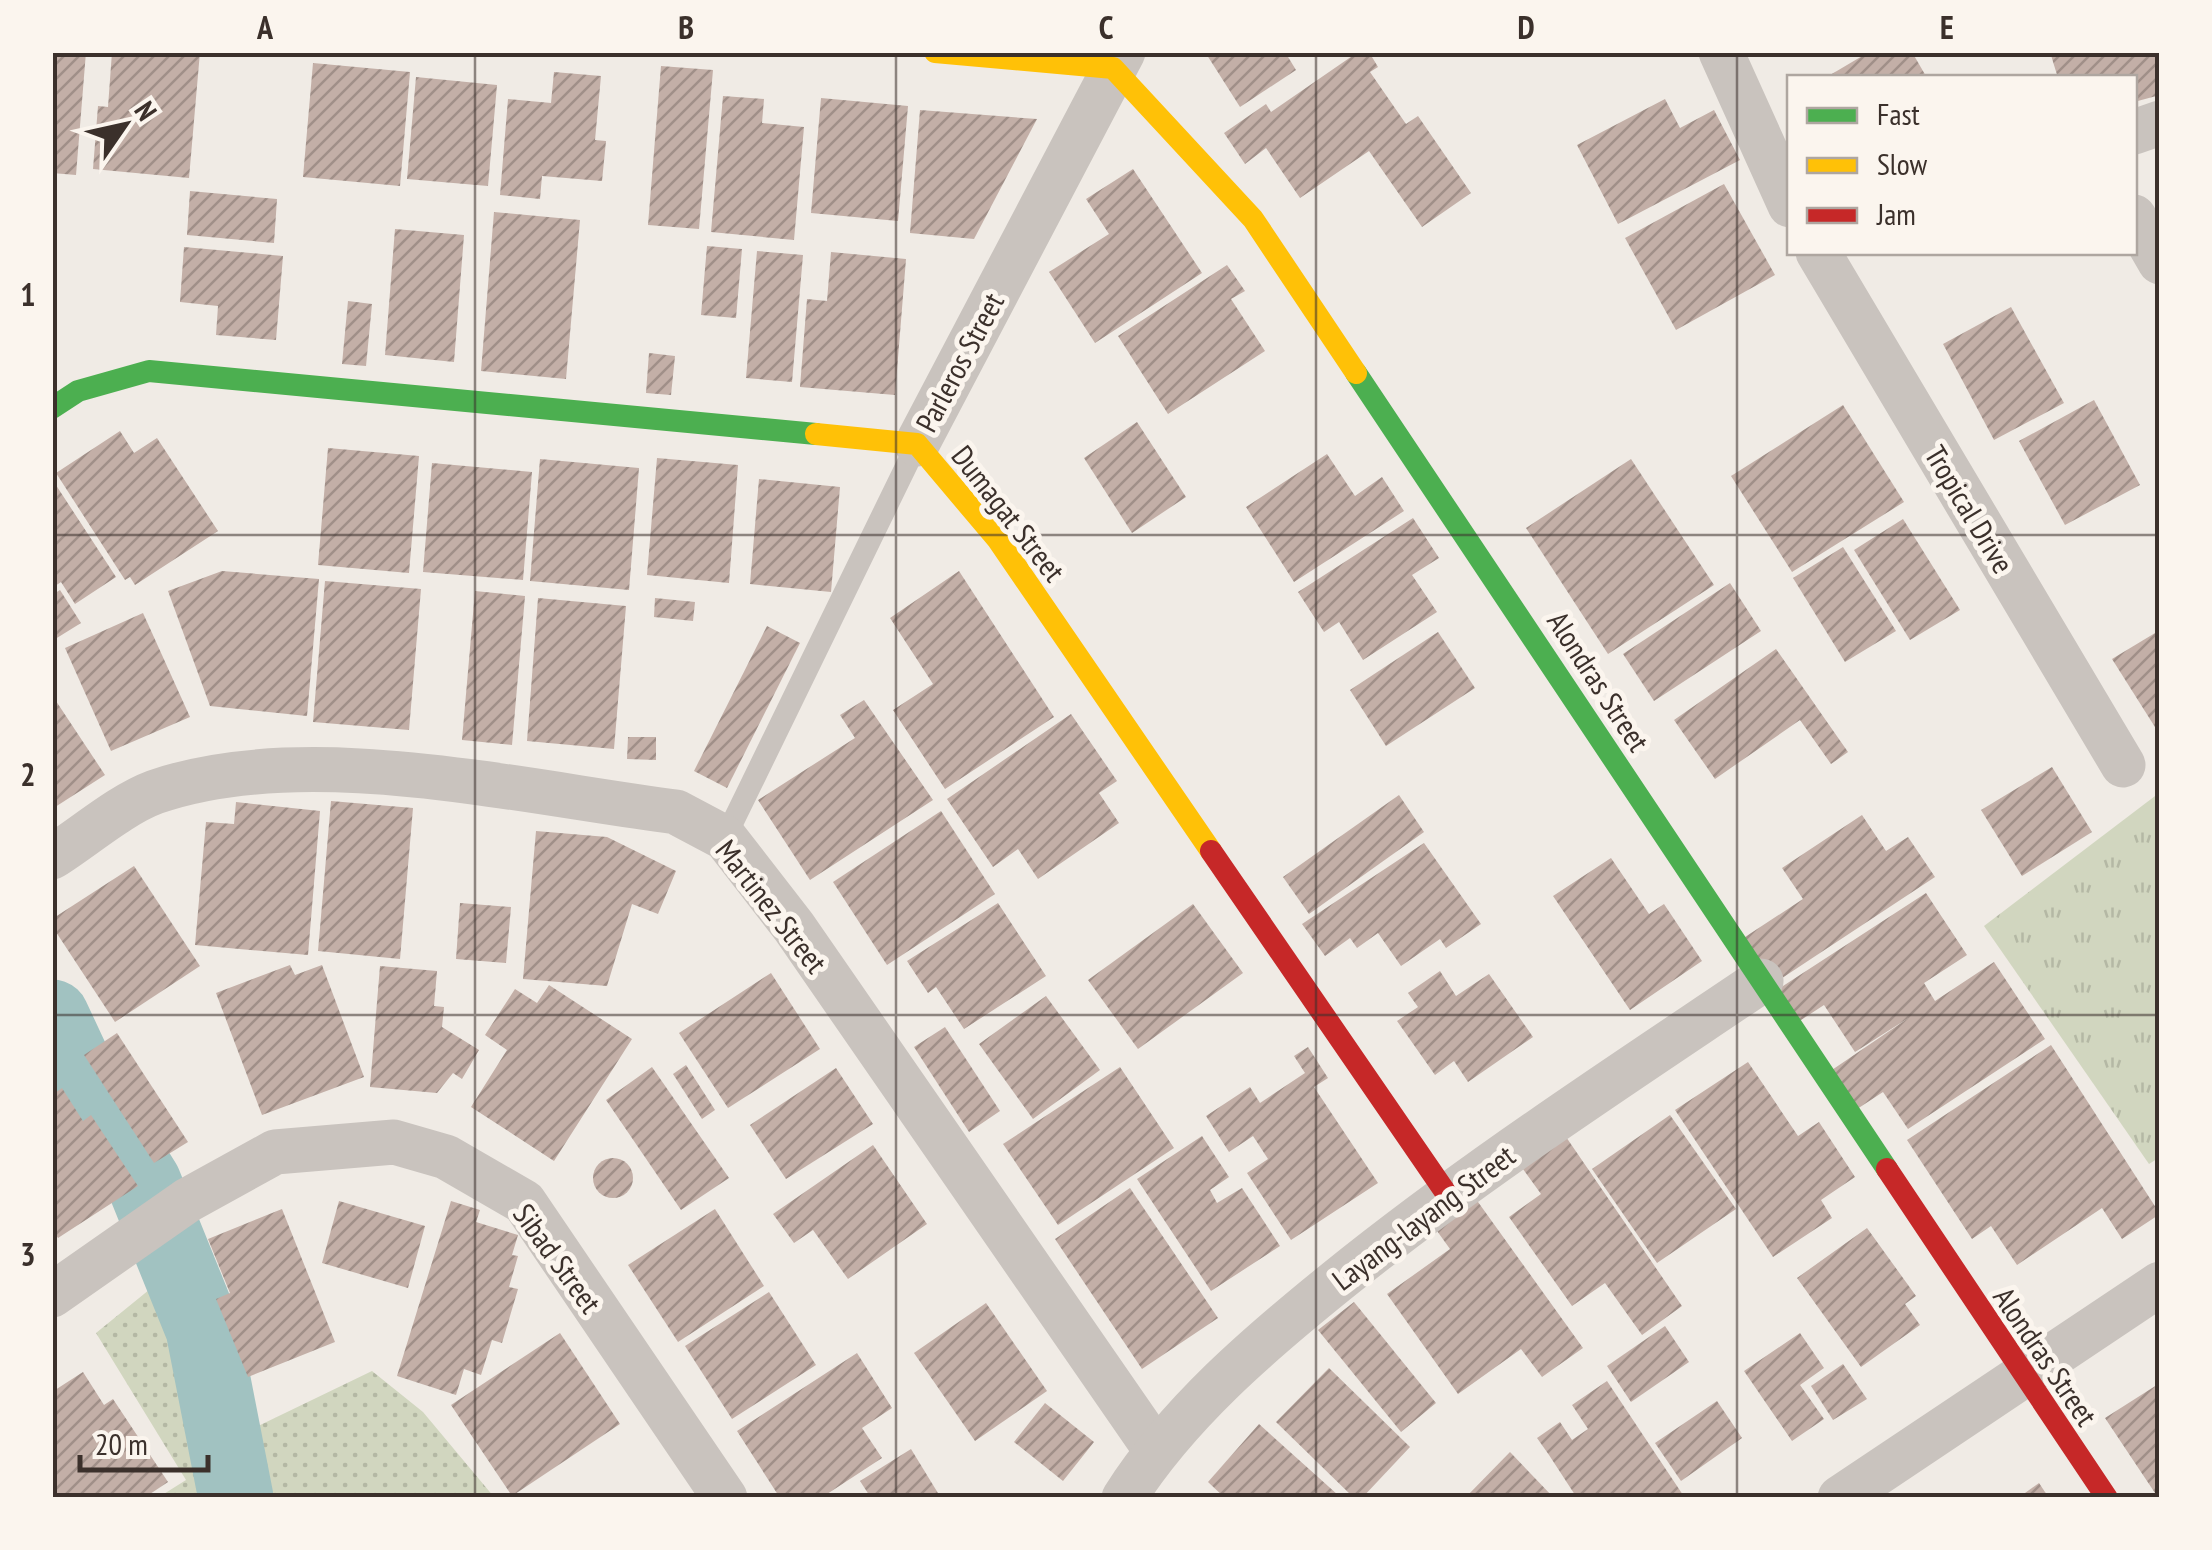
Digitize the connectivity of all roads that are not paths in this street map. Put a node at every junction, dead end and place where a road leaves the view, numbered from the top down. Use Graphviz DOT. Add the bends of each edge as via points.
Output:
graph roads {
  1 [pos="935,52"];
  2 [pos="1720,52"];
  3 [pos="1118,60"];
  4 [pos="1787,198"];
  5 [pos="2137,221"];
  6 [pos="1820,255"];
  7 [pos="2160,262"];
  8 [pos="52,408"];
  9 [pos="917,444"];
  10 [pos="2123,766"];
  11 [pos="724,838"];
  12 [pos="53,857"];
  13 [pos="1761,981"];
  14 [pos="1446,1193"];
  15 [pos="2160,1284"];
  16 [pos="52,1296"];
  17 [pos="2020,1373"];
  18 [pos="1155,1449"];
  19 [pos="725,1498"];
  20 [pos="1124,1498"];
  21 [pos="1840,1498"];
  22 [pos="2107,1498"];
  1 -- 3 [label="street"];
  2 -- 4 [label="street"];
  3 -- 9 [label="street, Parleros Street"];
  3 -- 13 [label="street, Alondras Street" via="1254,219"];
  5 -- 7 [label="street"];
  6 -- 10 [label="street, Tropical Drive"];
  8 -- 9 [label="street, Dumagat Street" via="78,392 149,371"];
  9 -- 11 [label="lane, Parleros Street"];
  9 -- 14 [label="street, Dumagat Street" via="998,540"];
  11 -- 12 [label="street, Martinez Street" via="676,812 345,768 216,774 150,794"];
  11 -- 18 [label="street, Martinez Street" via="794,927"];
  13 -- 14 [label="street, Layang-layang Street"];
  13 -- 17 [label="street, Alondras Street"];
  14 -- 18 [label="street, Layang-layang Street" via="1282,1326"];
  15 -- 17 [label="street"];
  16 -- 19 [label="street, Sibad Street" via="188,1200 275,1152 394,1142 446,1156 524,1202"];
  17 -- 21 [label="street"];
  17 -- 22 [label="street, Alondras Street"];
  18 -- 20 [label="street, Layang-layang Street"];
}
